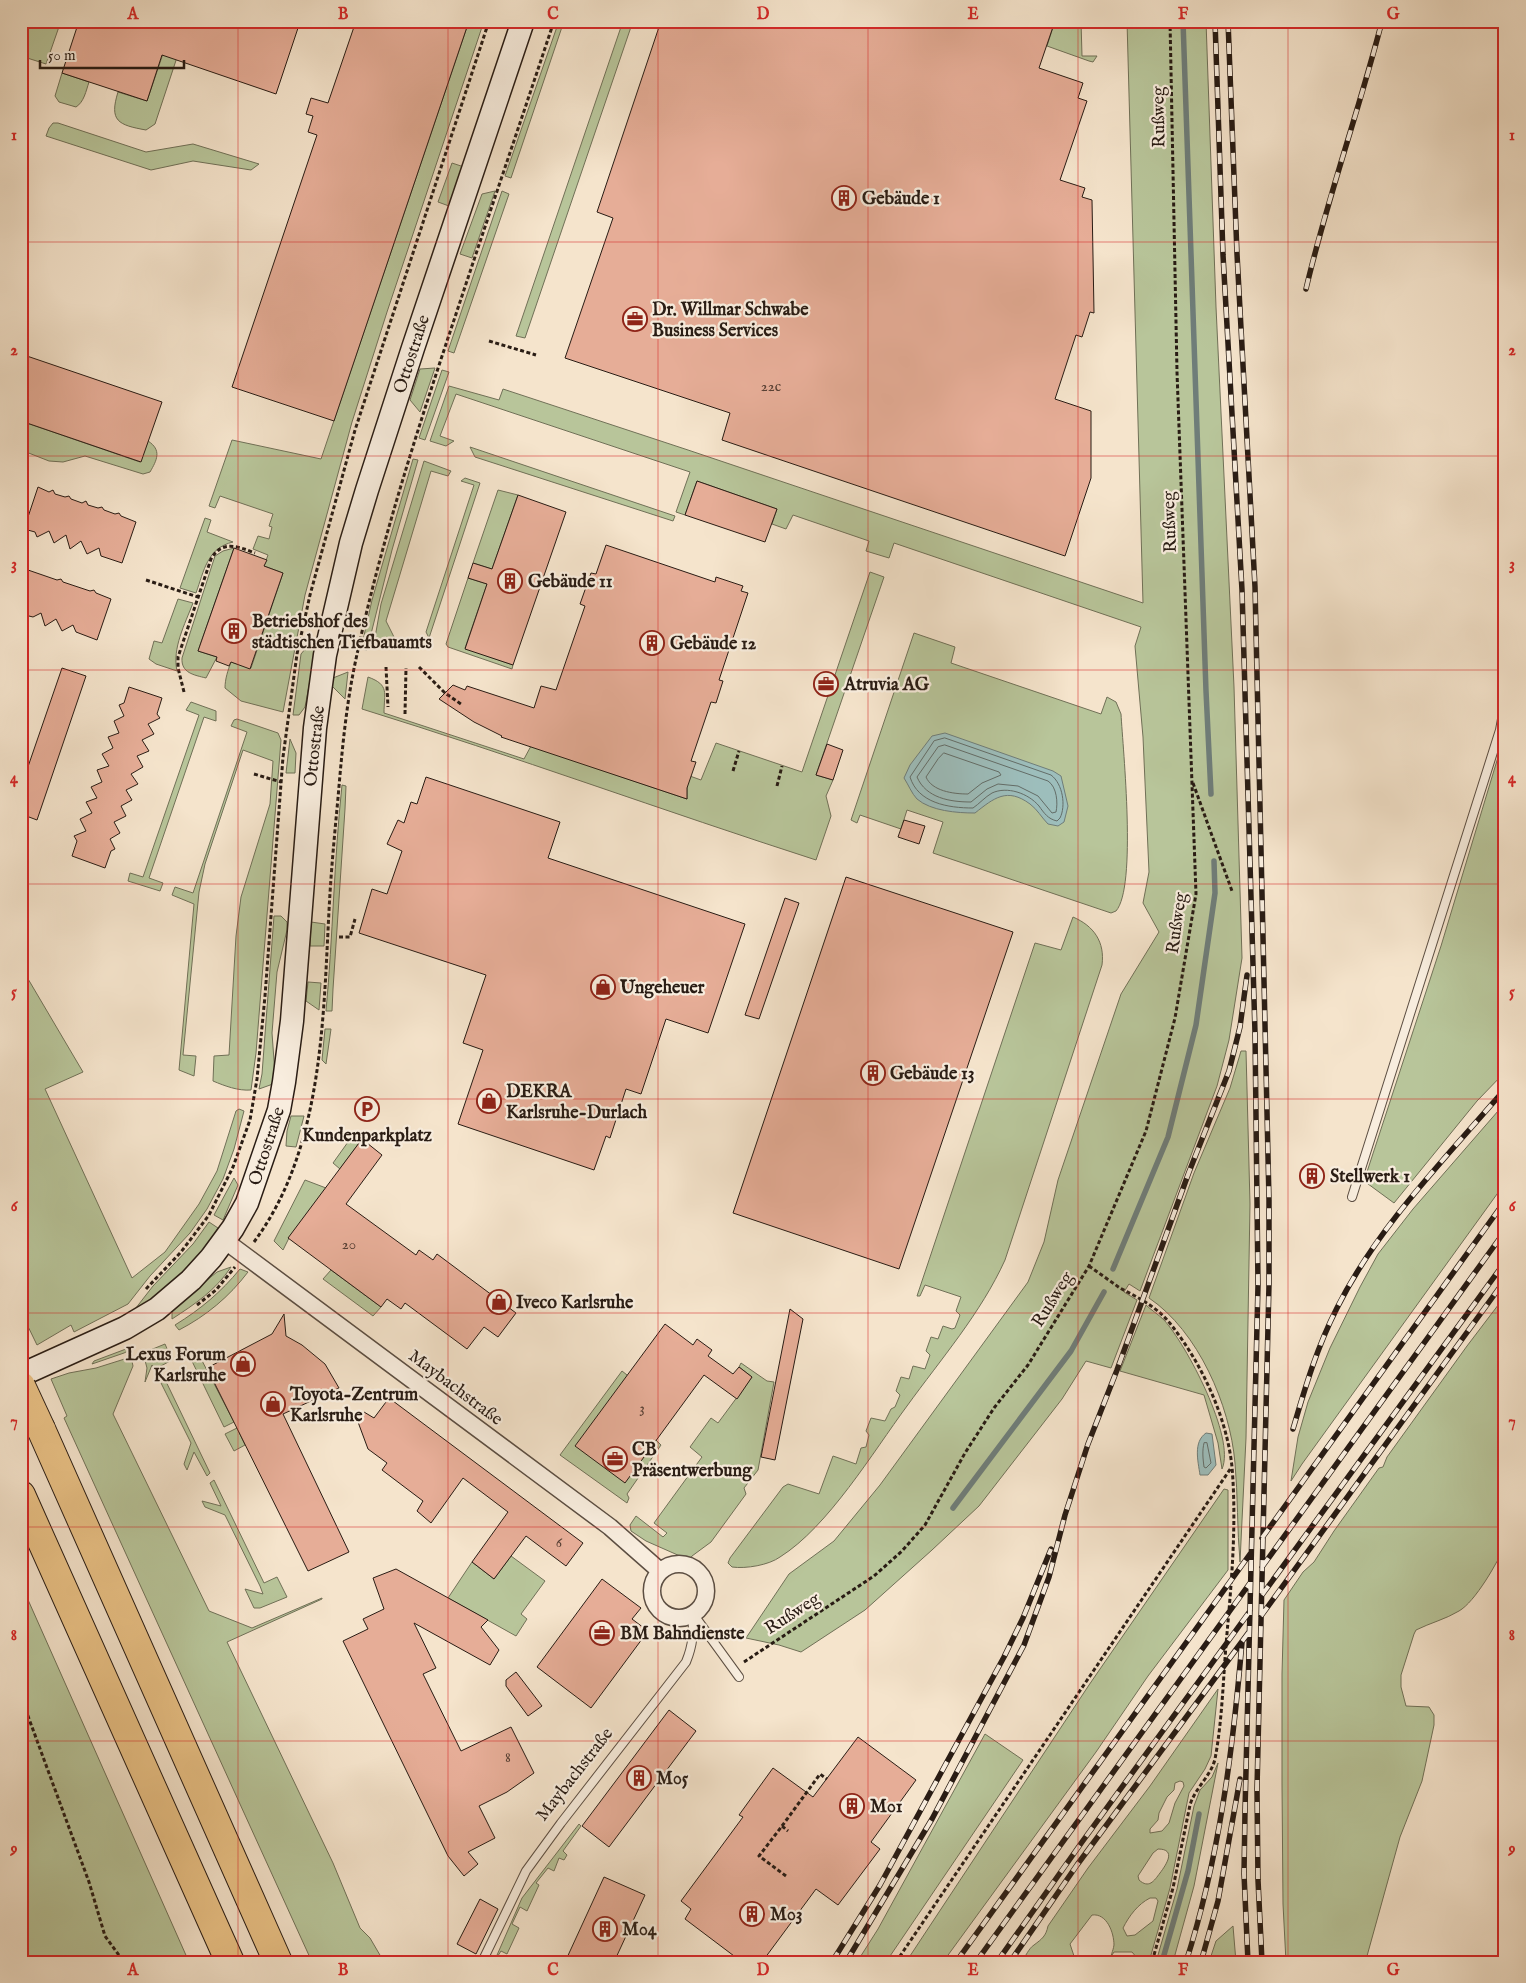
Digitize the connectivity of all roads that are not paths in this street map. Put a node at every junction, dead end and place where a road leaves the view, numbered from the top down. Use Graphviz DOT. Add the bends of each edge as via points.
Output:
graph roads {
  1 [pos="523,21"];
  2 [pos="1505,704"];
  3 [pos="1352,1198"];
  4 [pos="224,1240"];
  5 [pos="21,1375"];
  6 [pos="21,1386"];
  7 [pos="21,1495"];
  8 [pos="660,1572"];
  9 [pos="692,1613"];
  10 [pos="736,1673"];
  11 [pos="230,1962"];
  12 [pos="278,1962"];
  13 [pos="482,1962"];
  1 -- 4 [label="main road, Ottostraße" via="351,543 325,655 314,728 292,1021 282,1096 246,1203"];
  2 -- 3 [label="lane" via="1500,730"];
  4 -- 5 [label="main road, Ottostraße" via="191,1280 157,1309 125,1328"];
  4 -- 8 [label="street, Maybachstraße" via="610,1526"];
  6 -- 12 [label="highway, bridge"];
  7 -- 11 [label="highway"];
  8 -- 9 [label="street" via="652,1588 657,1606 663,1613 674,1617"];
  8 -- 9 [label="street" via="675,1564 683,1564 700,1574 705,1583 705,1597"];
  9 -- 10 [label="lane"];
  9 -- 13 [label="lane, Maybachstraße" via="694,1633 686,1662 526,1871"];
}
